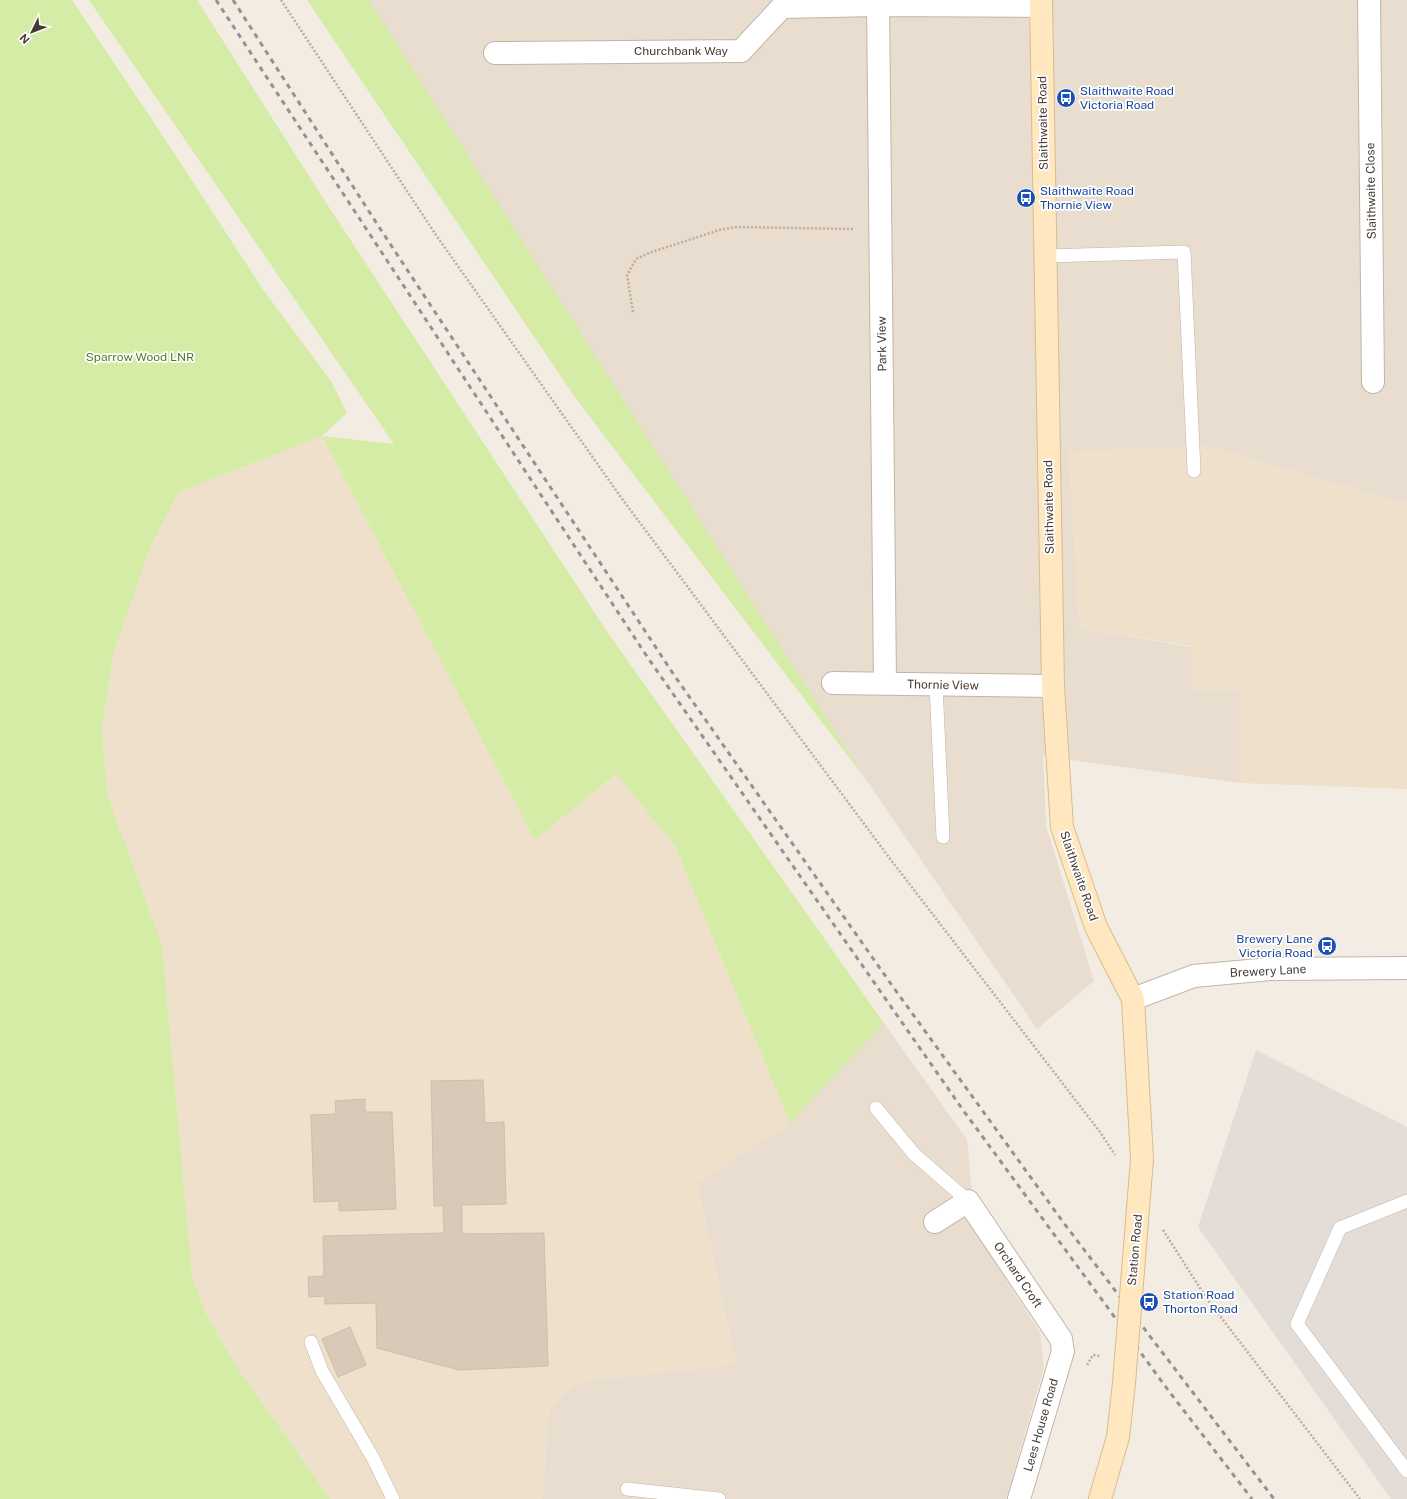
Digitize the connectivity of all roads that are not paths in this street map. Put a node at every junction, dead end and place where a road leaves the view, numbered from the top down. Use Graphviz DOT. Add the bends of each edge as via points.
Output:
graph roads {
  1 [pos="1369,0"];
  2 [pos="878,2"];
  3 [pos="1041,3"];
  4 [pos="495,53"];
  5 [pos="1045,256"];
  6 [pos="1373,382"];
  7 [pos="1194,471"];
  8 [pos="833,683"];
  9 [pos="885,684"];
  10 [pos="936,685"];
  11 [pos="1053,686"];
  12 [pos="943,837"];
  13 [pos="1407,968"];
  14 [pos="1133,999"];
  15 [pos="876,1108"];
  16 [pos="968,1201"];
  17 [pos="1407,1201"];
  18 [pos="934,1222"];
  19 [pos="311,1342"];
  20 [pos="1063,1351"];
  21 [pos="1407,1471"];
  22 [pos="627,1489"];
  23 [pos="393,1499"];
  24 [pos="719,1499"];
  25 [pos="1019,1499"];
  26 [pos="1100,1499"];
  1 -- 6 [label="street, Slaithwaite Close"];
  2 -- 3 [label="street, Churchbank Way"];
  2 -- 4 [label="street, Churchbank Way" via="782,7 741,51"];
  2 -- 9 [label="street, Park View"];
  3 -- 5 [label="main road, Slaithwaite Road"];
  5 -- 7 [label="lane" via="1184,252"];
  5 -- 11 [label="main road, Slaithwaite Road"];
  8 -- 9 [label="street, Thornie View"];
  9 -- 10 [label="street, Thornie View"];
  10 -- 11 [label="street, Thornie View"];
  10 -- 12 [label="lane"];
  11 -- 14 [label="main road, Slaithwaite Road" via="1062,827 1096,927"];
  13 -- 14 [label="street, Brewery Lane" via="1270,969 1194,976"];
  14 -- 26 [label="main road, Station Road, bridge" via="1142,1159 1118,1437"];
  15 -- 16 [label="lane, Orchard Croft" via="914,1154"];
  16 -- 18 [label="street"];
  16 -- 20 [label="street, Orchard Croft" via="1061,1339"];
  17 -- 21 [label="lane" via="1340,1228 1297,1324"];
  19 -- 23 [label="lane" via="322,1371 373,1458"];
  20 -- 25 [label="street, Lees House Road"];
  22 -- 24 [label="lane"];
}
